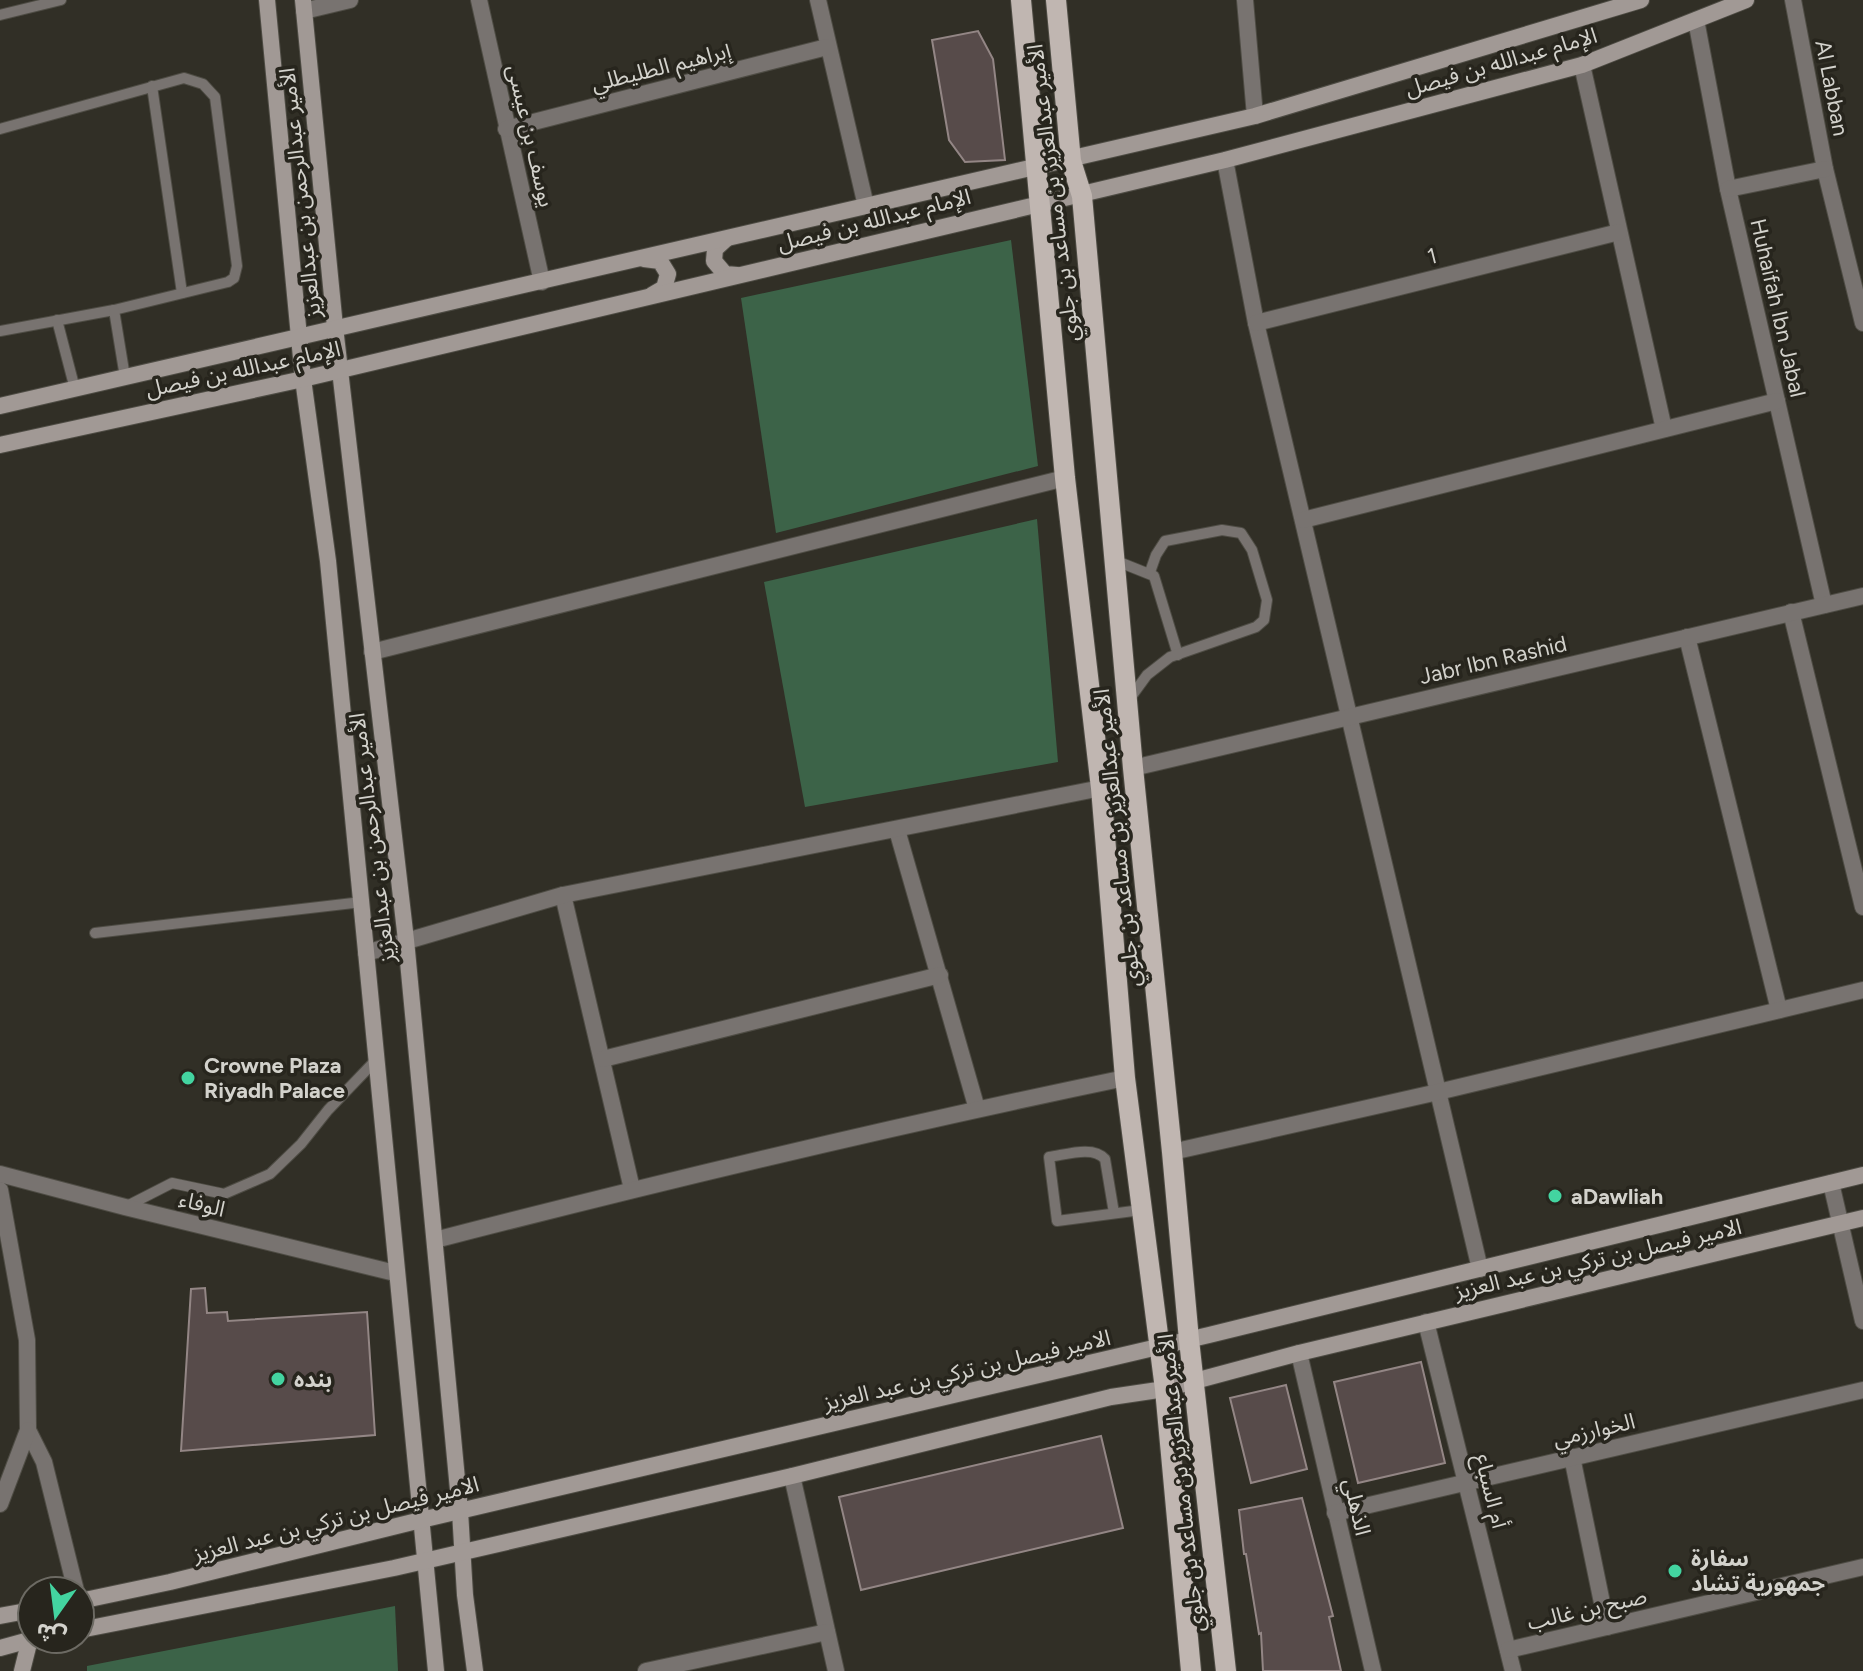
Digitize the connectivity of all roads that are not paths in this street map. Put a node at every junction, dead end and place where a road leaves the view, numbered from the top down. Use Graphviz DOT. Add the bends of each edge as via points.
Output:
graph roads {
  1 [pos="61,0"];
  2 [pos="267,0"];
  3 [pos="350,0"];
  4 [pos="479,0"];
  5 [pos="818,0"];
  6 [pos="1021,0"];
  7 [pos="1056,0"];
  8 [pos="1245,0"];
  9 [pos="1641,0"];
  10 [pos="1746,0"];
  11 [pos="1793,0"];
  12 [pos="304,6"];
  13 [pos="0,15"];
  14 [pos="1696,20"];
  15 [pos="827,47"];
  16 [pos="1582,65"];
  17 [pos="152,86"];
  18 [pos="1255,116"];
  19 [pos="0,129"];
  20 [pos="506,129"];
  21 [pos="1225,160"];
  22 [pos="1071,161"];
  23 [pos="1035,167"];
  24 [pos="1825,169"];
  25 [pos="1728,189"];
  26 [pos="1082,196"];
  27 [pos="1041,203"];
  28 [pos="866,206"];
  29 [pos="1619,232"];
  30 [pos="727,239"];
  31 [pos="638,259"];
  32 [pos="741,275"];
  33 [pos="542,282"];
  34 [pos="182,293"];
  35 [pos="651,296"];
  36 [pos="114,310"];
  37 [pos="57,320"];
  38 [pos="1256,323"];
  39 [pos="1863,323"];
  40 [pos="335,327"];
  41 [pos="0,331"];
  42 [pos="299,336"];
  43 [pos="341,370"];
  44 [pos="125,377"];
  45 [pos="303,379"];
  46 [pos="75,389"];
  47 [pos="1777,401"];
  48 [pos="0,406"];
  49 [pos="1664,429"];
  50 [pos="0,445"];
  51 [pos="1065,478"];
  52 [pos="1303,520"];
  53 [pos="1114,560"];
  54 [pos="1150,572"];
  55 [pos="1863,596"];
  56 [pos="1824,605"];
  57 [pos="1791,612"];
  58 [pos="1687,637"];
  59 [pos="372,652"];
  60 [pos="1178,655"];
  61 [pos="1127,702"];
  62 [pos="1349,716"];
  63 [pos="1133,768"];
  64 [pos="1101,788"];
  65 [pos="897,830"];
  66 [pos="563,895"];
  67 [pos="362,902"];
  68 [pos="1863,907"];
  69 [pos="95,933"];
  70 [pos="406,940"];
  71 [pos="366,953"];
  72 [pos="940,975"];
  73 [pos="1863,990"];
  74 [pos="1779,1010"];
  75 [pos="603,1059"];
  76 [pos="375,1061"];
  77 [pos="1125,1078"];
  78 [pos="1438,1092"];
  79 [pos="977,1109"];
  80 [pos="1172,1152"];
  81 [pos="0,1174"];
  82 [pos="1863,1175"];
  83 [pos="1831,1183"];
  84 [pos="632,1189"];
  85 [pos="0,1190"];
  86 [pos="125,1207"];
  87 [pos="1141,1210"];
  88 [pos="1114,1213"];
  89 [pos="1863,1218"];
  90 [pos="1840,1223"];
  91 [pos="435,1240"];
  92 [pos="1480,1269"];
  93 [pos="395,1273"];
  94 [pos="1863,1321"];
  95 [pos="1426,1322"];
  96 [pos="1189,1340"];
  97 [pos="1159,1347"];
  98 [pos="1299,1353"];
  99 [pos="1194,1381"];
  100 [pos="1165,1389"];
  101 [pos="1863,1390"];
  102 [pos="28,1430"];
  103 [pos="1572,1457"];
  104 [pos="792,1476"];
  105 [pos="1466,1482"];
  106 [pos="0,1504"];
  107 [pos="460,1511"];
  108 [pos="1335,1513"];
  109 [pos="421,1520"];
  110 [pos="462,1552"];
  111 [pos="426,1561"];
  112 [pos="1863,1567"];
  113 [pos="72,1575"];
  114 [pos="96,1598"];
  115 [pos="96,1627"];
  116 [pos="1607,1627"];
  117 [pos="827,1632"];
  118 [pos="1508,1650"];
  119 [pos="436,1671"];
  120 [pos="475,1671"];
  121 [pos="646,1671"];
  122 [pos="836,1671"];
  123 [pos="1191,1671"];
  124 [pos="1226,1671"];
  125 [pos="1373,1671"];
  126 [pos="1513,1671"];
  1 -- 13 [label="lane"];
  2 -- 42 [label="street, الأمير عبدالرحمن بن عبدالعزيز"];
  3 -- 12 [label="street"];
  4 -- 20 [label="street, يوسف بن عيسى"];
  5 -- 15 [label="street"];
  6 -- 23 [label="main road, الأمير عبدالعزيز بن مساعد بن جلوي"];
  7 -- 22 [label="main road, الأمير عبدالعزيز بن مساعد بن جلوي"];
  8 -- 18 [label="street"];
  9 -- 18 [label="street, الإمام عبدالله بن فيصل"];
  10 -- 14 [label="street, الإمام عبدالله بن فيصل"];
  11 -- 24 [label="street, Al Labban"];
  12 -- 40 [label="street, الأمير عبدالرحمن بن عبدالعزيز"];
  14 -- 16 [label="street, الإمام عبدالله بن فيصل"];
  14 -- 25 [label="street, Huhaifah Ibn Jabal"];
  15 -- 20 [label="street, إبراهيم الطليطلي"];
  15 -- 28 [label="street"];
  16 -- 21 [label="street, الإمام عبدالله بن فيصل"];
  16 -- 29 [label="street"];
  17 -- 19 [label="lane"];
  17 -- 34 [label="lane"];
  17 -- 34 [label="lane" via="184,78 203,84 215,97 237,266 228,282"];
  18 -- 22 [label="street, الإمام عبدالله بن فيصل"];
  20 -- 33 [label="street, يوسف بن عيسى"];
  21 -- 26 [label="street, الإمام عبدالله بن فيصل"];
  21 -- 38 [label="street"];
  22 -- 23 [label="street, الإمام عبدالله بن فيصل"];
  22 -- 26 [label="main road, الأمير عبدالعزيز بن مساعد بن جلوي"];
  23 -- 27 [label="main road, الأمير عبدالعزيز بن مساعد بن جلوي"];
  23 -- 28 [label="street, الإمام عبدالله بن فيصل"];
  24 -- 25 [label="street"];
  24 -- 39 [label="street, Al Labban"];
  25 -- 47 [label="street, Huhaifah Ibn Jabal"];
  26 -- 27 [label="street, الإمام عبدالله بن فيصل"];
  26 -- 53 [label="main road, الأمير عبدالعزيز بن مساعد بن جلوي"];
  27 -- 32 [label="street, الإمام عبدالله بن فيصل"];
  27 -- 51 [label="main road, الأمير عبدالعزيز بن مساعد بن جلوي"];
  28 -- 30 [label="street, الإمام عبدالله بن فيصل"];
  29 -- 38 [label="street, 1"];
  29 -- 49 [label="street"];
  30 -- 31 [label="street, الإمام عبدالله بن فيصل"];
  30 -- 32 [label="street" via="715,249 714,261 725,274"];
  31 -- 33 [label="street, الإمام عبدالله بن فيصل"];
  31 -- 35 [label="street" via="657,259 667,270 666,285"];
  32 -- 35 [label="street, الإمام عبدالله بن فيصل"];
  33 -- 40 [label="street, الإمام عبدالله بن فيصل"];
  34 -- 36 [label="lane"];
  35 -- 43 [label="street, الإمام عبدالله بن فيصل"];
  36 -- 37 [label="lane"];
  36 -- 44 [label="lane"];
  37 -- 41 [label="lane"];
  37 -- 46 [label="lane"];
  38 -- 52 [label="street"];
  40 -- 42 [label="street, الإمام عبدالله بن فيصل"];
  40 -- 43 [label="street, الأمير عبدالرحمن بن عبدالعزيز"];
  42 -- 44 [label="street, الإمام عبدالله بن فيصل"];
  42 -- 45 [label="street, الأمير عبدالرحمن بن عبدالعزيز"];
  43 -- 45 [label="street, الإمام عبدالله بن فيصل"];
  43 -- 59 [label="street, الأمير عبدالرحمن بن عبدالعزيز"];
  44 -- 46 [label="street, الإمام عبدالله بن فيصل"];
  45 -- 50 [label="street, الإمام عبدالله بن فيصل"];
  45 -- 67 [label="street, الأمير عبدالرحمن بن عبدالعزيز" via="328,561"];
  46 -- 48 [label="street, الإمام عبدالله بن فيصل"];
  47 -- 49 [label="street"];
  47 -- 56 [label="street, Huhaifah Ibn Jabal"];
  49 -- 52 [label="street"];
  51 -- 59 [label="street"];
  51 -- 64 [label="main road, الأمير عبدالعزيز بن مساعد بن جلوي"];
  52 -- 62 [label="street"];
  53 -- 54 [label="lane"];
  53 -- 61 [label="main road, الأمير عبدالعزيز بن مساعد بن جلوي"];
  54 -- 60 [label="lane"];
  54 -- 60 [label="lane" via="1165,541 1232,530 1241,533 1252,550 1267,600 1264,620"];
  55 -- 56 [label="street, Jabr Ibn Rashid"];
  56 -- 57 [label="street, Jabr Ibn Rashid"];
  57 -- 58 [label="street, Jabr Ibn Rashid"];
  57 -- 68 [label="street"];
  58 -- 62 [label="street, Jabr Ibn Rashid"];
  58 -- 74 [label="street"];
  59 -- 70 [label="street, الأمير عبدالرحمن بن عبدالعزيز"];
  60 -- 61 [label="lane" via="1158,665"];
  61 -- 63 [label="main road, الأمير عبدالعزيز بن مساعد بن جلوي"];
  62 -- 63 [label="street, Jabr Ibn Rashid"];
  62 -- 78 [label="street"];
  63 -- 80 [label="main road, الأمير عبدالعزيز بن مساعد بن جلوي"];
  64 -- 65 [label="street"];
  64 -- 77 [label="main road, الأمير عبدالعزيز بن مساعد بن جلوي"];
  65 -- 66 [label="street"];
  65 -- 72 [label="street"];
  66 -- 70 [label="street"];
  66 -- 75 [label="street"];
  67 -- 69 [label="lane"];
  67 -- 71 [label="street, الأمير عبدالرحمن بن عبدالعزيز"];
  70 -- 71 [label="street"];
  70 -- 91 [label="street, الأمير عبدالرحمن بن عبدالعزيز"];
  71 -- 76 [label="street, الأمير عبدالرحمن بن عبدالعزيز"];
  72 -- 75 [label="street"];
  72 -- 79 [label="street"];
  73 -- 74 [label="street"];
  74 -- 78 [label="street"];
  75 -- 84 [label="street"];
  76 -- 86 [label="lane" via="270,1174 224,1194 172,1183"];
  76 -- 93 [label="street, الأمير عبدالرحمن بن عبدالعزيز"];
  77 -- 79 [label="street"];
  77 -- 87 [label="main road, الأمير عبدالعزيز بن مساعد بن جلوي"];
  78 -- 80 [label="street"];
  78 -- 92 [label="street"];
  79 -- 84 [label="street"];
  80 -- 96 [label="main road, الأمير عبدالعزيز بن مساعد بن جلوي"];
  81 -- 86 [label="street, الوفاء"];
  82 -- 83 [label="street, الامير فيصل بن تركي بن عبد العزيز"];
  83 -- 90 [label="street"];
  83 -- 92 [label="street, الامير فيصل بن تركي بن عبد العزيز"];
  84 -- 91 [label="street"];
  85 -- 102 [label="street" via="27,1340"];
  86 -- 93 [label="street, الوفاء"];
  87 -- 88 [label="lane"];
  87 -- 97 [label="main road, الأمير عبدالعزيز بن مساعد بن جلوي"];
  88 -- 88 [label="lane" via="1100,1153 1049,1157 1057,1221"];
  89 -- 90 [label="street, الامير فيصل بن تركي بن عبد العزيز"];
  90 -- 94 [label="street"];
  90 -- 95 [label="street, الامير فيصل بن تركي بن عبد العزيز"];
  91 -- 107 [label="street, الأمير عبدالرحمن بن عبدالعزيز"];
  92 -- 96 [label="street, الامير فيصل بن تركي بن عبد العزيز"];
  93 -- 109 [label="street, الأمير عبدالرحمن بن عبدالعزيز"];
  95 -- 98 [label="street, الامير فيصل بن تركي بن عبد العزيز"];
  95 -- 105 [label="street, أم السباع"];
  96 -- 97 [label="street, الامير فيصل بن تركي بن عبد العزيز"];
  96 -- 99 [label="main road, الأمير عبدالعزيز بن مساعد بن جلوي"];
  97 -- 100 [label="main road, الأمير عبدالعزيز بن مساعد بن جلوي"];
  97 -- 107 [label="street, الامير فيصل بن تركي بن عبد العزيز"];
  98 -- 99 [label="street, الامير فيصل بن تركي بن عبد العزيز"];
  98 -- 108 [label="street, الذهلي"];
  99 -- 100 [label="street, الامير فيصل بن تركي بن عبد العزيز"];
  99 -- 124 [label="main road, الأمير عبدالعزيز بن مساعد بن جلوي"];
  100 -- 104 [label="street, الامير فيصل بن تركي بن عبد العزيز" via="1111,1397"];
  100 -- 123 [label="main road, الأمير عبدالعزيز بن مساعد بن جلوي"];
  101 -- 103 [label="street, الخوارزمي"];
  102 -- 106 [label="street"];
  102 -- 113 [label="street" via="44,1462"];
  103 -- 105 [label="street, الخوارزمي"];
  103 -- 116 [label="street"];
  104 -- 110 [label="street, الامير فيصل بن تركي بن عبد العزيز"];
  104 -- 117 [label="street"];
  105 -- 108 [label="street, الخوارزمي"];
  105 -- 118 [label="street, أم السباع"];
  107 -- 109 [label="street, الامير فيصل بن تركي بن عبد العزيز"];
  107 -- 110 [label="street, الأمير عبدالرحمن بن عبدالعزيز"];
  108 -- 125 [label="street, الذهلي"];
  109 -- 111 [label="street, الأمير عبدالرحمن بن عبدالعزيز"];
  109 -- 114 [label="street, الامير فيصل بن تركي بن عبد العزيز"];
  110 -- 111 [label="street, الامير فيصل بن تركي بن عبد العزيز"];
  110 -- 120 [label="street, الأمير عبدالرحمن بن عبدالعزيز"];
  111 -- 115 [label="street, الامير فيصل بن تركي بن عبد العزيز"];
  111 -- 119 [label="street, الأمير عبدالرحمن بن عبدالعزيز"];
  112 -- 116 [label="street, صبح بن غالب"];
  116 -- 118 [label="street, صبح بن غالب"];
  117 -- 121 [label="street"];
  117 -- 122 [label="street"];
  118 -- 126 [label="street, أم السباع"];
}
